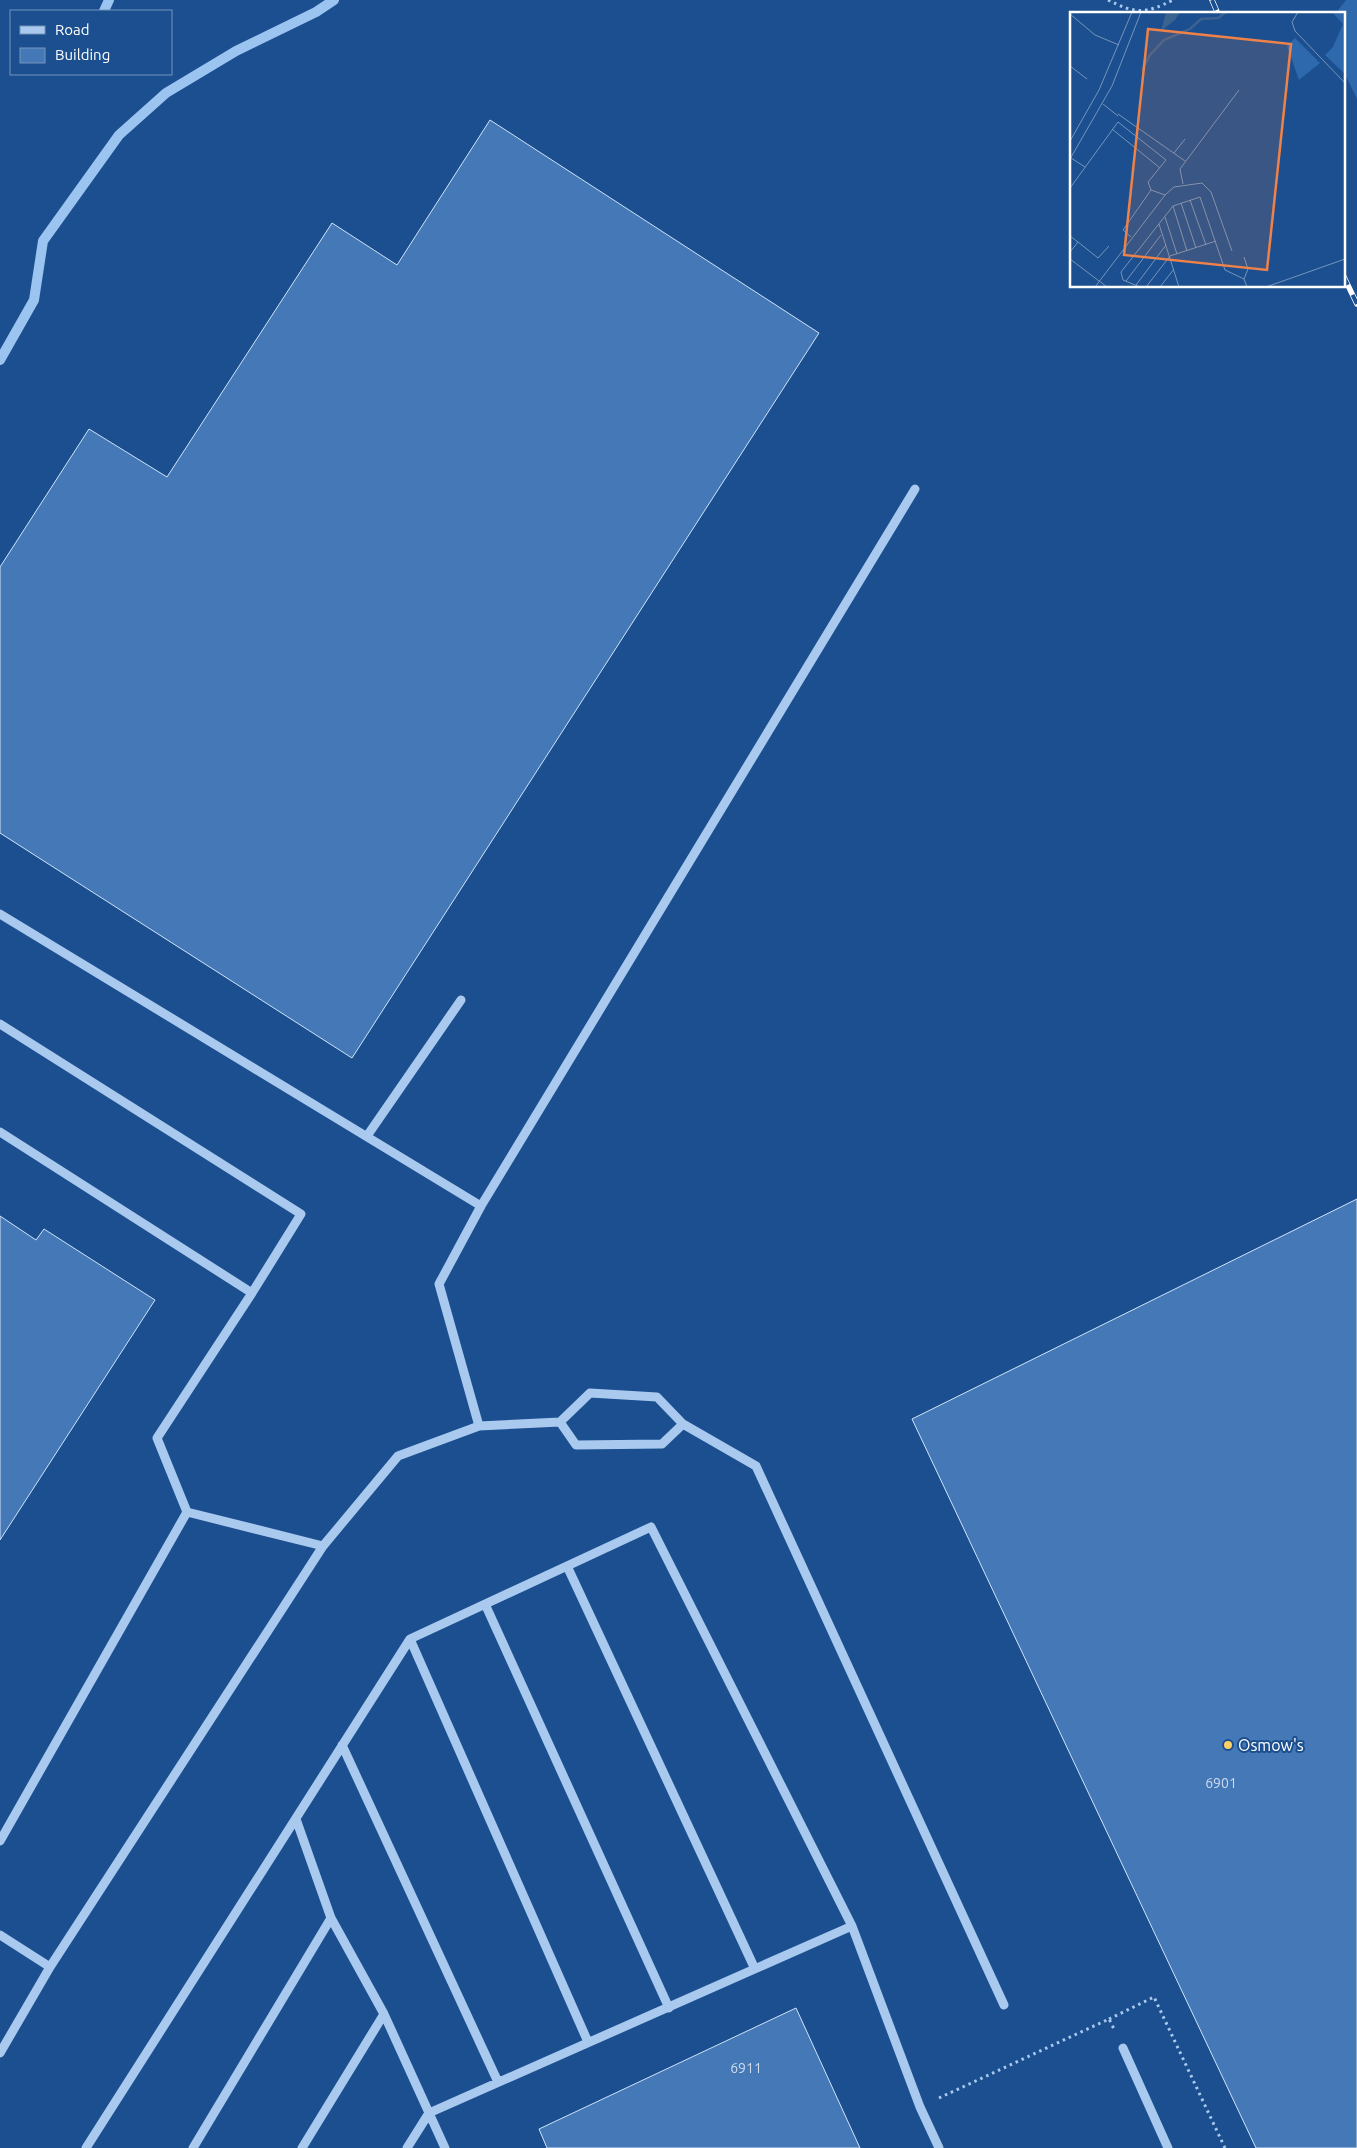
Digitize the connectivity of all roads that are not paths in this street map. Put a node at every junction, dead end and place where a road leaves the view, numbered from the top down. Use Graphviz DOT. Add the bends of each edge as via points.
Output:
graph roads {
  1 [pos="915,489"];
  2 [pos="0,914"];
  3 [pos="461,1000"];
  4 [pos="0,1024"];
  5 [pos="0,1132"];
  6 [pos="367,1136"];
  7 [pos="482,1206"];
  8 [pos="252,1293"];
  9 [pos="560,1422"];
  10 [pos="682,1424"];
  11 [pos="479,1426"];
  12 [pos="187,1512"];
  13 [pos="323,1546"];
  14 [pos="567,1566"];
  15 [pos="485,1604"];
  16 [pos="410,1639"];
  17 [pos="342,1745"];
  18 [pos="296,1819"];
  19 [pos="0,1841"];
  20 [pos="331,1918"];
  21 [pos="852,1926"];
  22 [pos="0,1935"];
  23 [pos="50,1967"];
  24 [pos="755,1969"];
  25 [pos="1004,2005"];
  26 [pos="669,2008"];
  27 [pos="384,2014"];
  28 [pos="588,2042"];
  29 [pos="1123,2048"];
  30 [pos="0,2053"];
  31 [pos="498,2082"];
  32 [pos="429,2113"];
  33 [pos="86,2148"];
  34 [pos="193,2148"];
  35 [pos="302,2148"];
  36 [pos="407,2148"];
  37 [pos="445,2148"];
  38 [pos="940,2148"];
  39 [pos="1168,2148"];
  1 -- 7 [label="lane"];
  2 -- 6 [label="lane"];
  3 -- 6 [label="lane"];
  4 -- 8 [label="lane" via="301,1214"];
  5 -- 8 [label="lane"];
  6 -- 7 [label="lane"];
  7 -- 11 [label="lane" via="439,1284"];
  8 -- 12 [label="lane" via="157,1438"];
  9 -- 10 [label="lane" via="576,1445 662,1444"];
  9 -- 10 [label="lane" via="590,1393 657,1397"];
  9 -- 11 [label="lane"];
  10 -- 25 [label="lane" via="756,1466"];
  11 -- 13 [label="lane" via="398,1456"];
  12 -- 13 [label="lane"];
  12 -- 19 [label="lane"];
  13 -- 23 [label="lane"];
  14 -- 15 [label="lane"];
  14 -- 21 [label="lane" via="651,1527"];
  14 -- 24 [label="lane"];
  15 -- 16 [label="lane"];
  15 -- 26 [label="lane"];
  16 -- 17 [label="lane"];
  16 -- 28 [label="lane"];
  17 -- 18 [label="lane"];
  17 -- 31 [label="lane"];
  18 -- 20 [label="lane"];
  18 -- 33 [label="lane"];
  20 -- 27 [label="lane"];
  20 -- 34 [label="lane"];
  21 -- 24 [label="lane"];
  21 -- 38 [label="lane" via="920,2107"];
  22 -- 23 [label="lane"];
  23 -- 30 [label="lane"];
  24 -- 26 [label="lane"];
  26 -- 28 [label="lane"];
  27 -- 32 [label="lane"];
  27 -- 35 [label="lane"];
  28 -- 31 [label="lane"];
  29 -- 39 [label="lane"];
  31 -- 32 [label="lane"];
  32 -- 36 [label="lane"];
  32 -- 37 [label="lane"];
}
